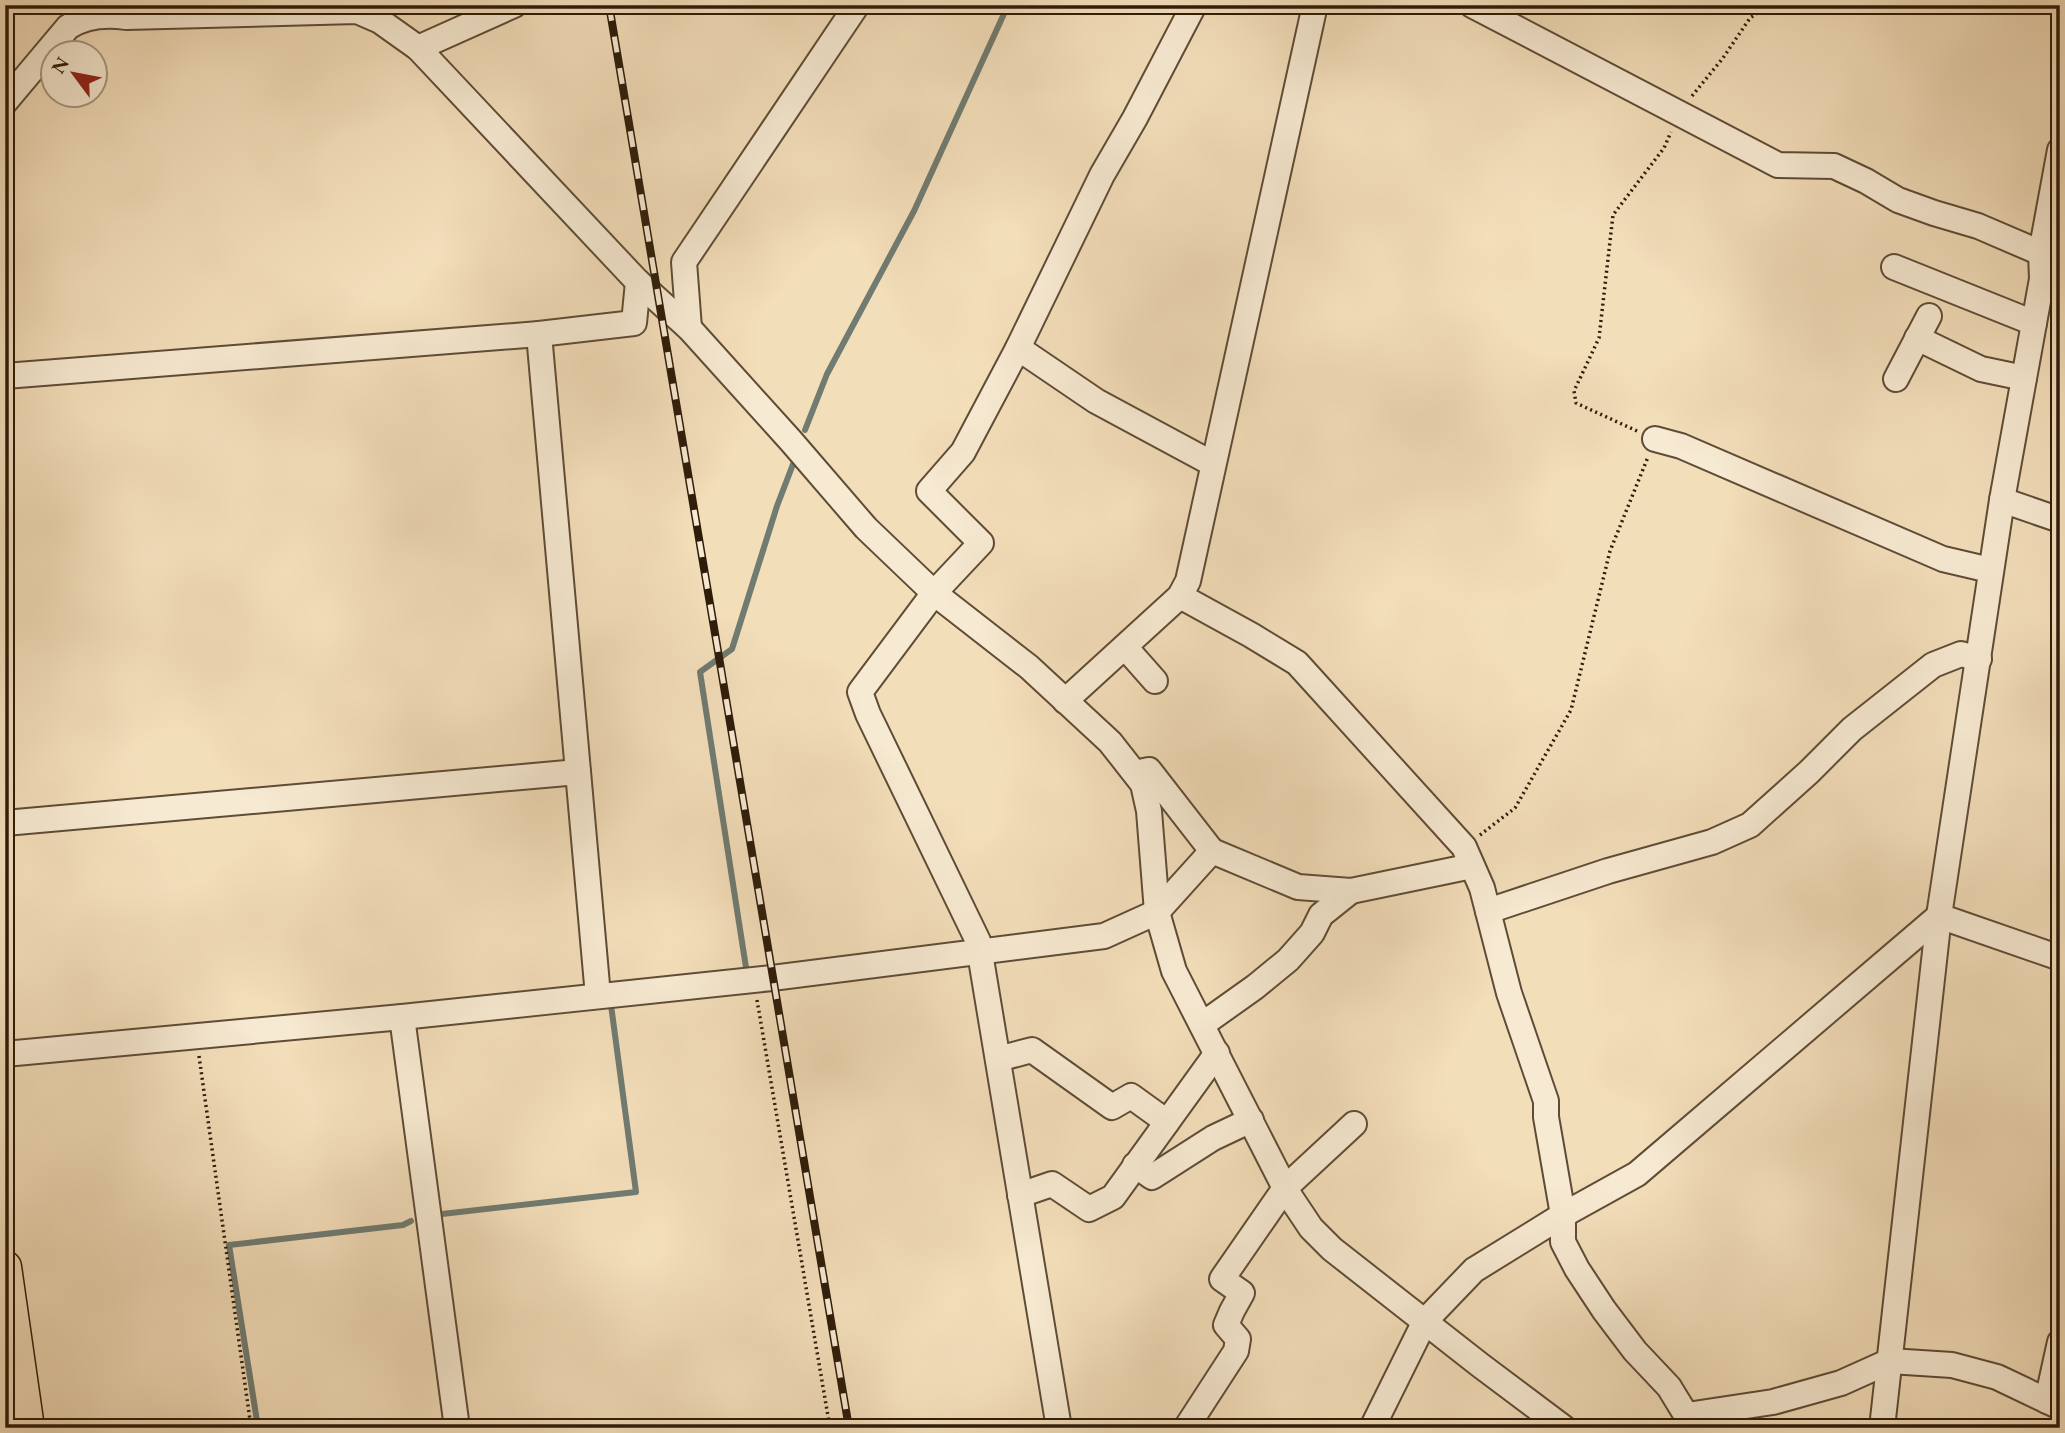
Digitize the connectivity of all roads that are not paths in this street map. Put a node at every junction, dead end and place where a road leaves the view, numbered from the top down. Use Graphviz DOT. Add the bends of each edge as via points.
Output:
graph roads {
  1 [pos="514,5"];
  2 [pos="857,5"];
  3 [pos="1194,5"];
  4 [pos="1315,5"];
  5 [pos="1472,5"];
  6 [pos="132,11"];
  7 [pos="71,12"];
  8 [pos="380,13"];
  9 [pos="418,48"];
  10 [pos="5,102"];
  11 [pos="2060,150"];
  12 [pos="2041,253"];
  13 [pos="1894,267"];
  14 [pos="2051,280"];
  15 [pos="638,282"];
  16 [pos="2034,323"];
  17 [pos="688,328"];
  18 [pos="540,334"];
  19 [pos="1018,348"];
  20 [pos="5,376"];
  21 [pos="2024,378"];
  22 [pos="1896,379"];
  23 [pos="1655,439"];
  24 [pos="1213,464"];
  25 [pos="2001,500"];
  26 [pos="2060,520"];
  27 [pos="1990,570"];
  28 [pos="934,593"];
  29 [pos="1180,597"];
  30 [pos="1125,647"];
  31 [pos="1979,659"];
  32 [pos="1156,681"];
  33 [pos="1065,701"];
  34 [pos="578,772"];
  35 [pos="1134,773"];
  36 [pos="5,823"];
  37 [pos="1212,850"];
  38 [pos="1468,857"];
  39 [pos="1351,891"];
  40 [pos="1488,911"];
  41 [pos="1157,912"];
  42 [pos="1939,916"];
  43 [pos="980,952"];
  44 [pos="2060,958"];
  45 [pos="598,996"];
  46 [pos="402,1017"];
  47 [pos="1203,1024"];
  48 [pos="1217,1053"];
  49 [pos="5,1054"];
  50 [pos="998,1059"];
  51 [pos="1251,1120"];
  52 [pos="1167,1122"];
  53 [pos="1354,1124"];
  54 [pos="1135,1165"];
  55 [pos="1285,1188"];
  56 [pos="1020,1195"];
  57 [pos="1563,1215"];
  58 [pos="5,1267"];
  59 [pos="1425,1321"];
  60 [pos="2060,1342"];
  61 [pos="1890,1360"];
  62 [pos="2053,1404"];
  63 [pos="1690,1422"];
  64 [pos="28,1428"];
  65 [pos="457,1428"];
  66 [pos="1059,1428"];
  67 [pos="1186,1428"];
  68 [pos="1372,1428"];
  69 [pos="1564,1428"];
  70 [pos="1882,1428"];
  1 -- 9 [label="street"];
  2 -- 17 [label="street" via="684,262"];
  3 -- 19 [label="street" via="1102,175"];
  4 -- 24 [label="street"];
  5 -- 12 [label="street" via="1779,164 1833,166 1898,200"];
  6 -- 7 [label="street" via="115,16"];
  6 -- 8 [label="street"];
  7 -- 10 [label="street" via="68,27"];
  8 -- 9 [label="street"];
  9 -- 15 [label="street"];
  11 -- 12 [label="street"];
  12 -- 14 [label="street"];
  13 -- 16 [label="street"];
  14 -- 16 [label="street"];
  15 -- 17 [label="street"];
  15 -- 18 [label="street" via="634,323"];
  16 -- 21 [label="street"];
  17 -- 28 [label="street" via="866,527"];
  18 -- 20 [label="street"];
  18 -- 34 [label="street"];
  19 -- 24 [label="street" via="1096,401"];
  19 -- 28 [label="street" via="962,452 929,491 981,543"];
  21 -- 22 [label="street" via="1981,369 1923,327"];
  21 -- 25 [label="street"];
  23 -- 27 [label="street" via="1681,446 1943,559"];
  24 -- 29 [label="street" via="1188,581"];
  25 -- 26 [label="street"];
  25 -- 27 [label="street"];
  27 -- 31 [label="street"];
  28 -- 33 [label="street"];
  28 -- 43 [label="street" via="860,692"];
  29 -- 30 [label="street"];
  29 -- 38 [label="street" via="1297,663"];
  30 -- 32 [label="street"];
  30 -- 33 [label="street"];
  31 -- 40 [label="street" via="1961,654 1933,664 1852,729 1749,825 1712,842"];
  31 -- 42 [label="street"];
  33 -- 35 [label="street" via="1110,742"];
  34 -- 36 [label="street"];
  34 -- 45 [label="street"];
  35 -- 37 [label="street" via="1149,770"];
  35 -- 41 [label="street" via="1143,784 1149,811"];
  37 -- 39 [label="street" via="1298,887"];
  37 -- 41 [label="street"];
  38 -- 39 [label="street"];
  38 -- 40 [label="street"];
  39 -- 47 [label="street" via="1321,915 1288,960"];
  40 -- 57 [label="street" via="1509,993 1546,1101"];
  41 -- 43 [label="street" via="1104,936"];
  41 -- 47 [label="street" via="1174,971"];
  42 -- 44 [label="street"];
  42 -- 57 [label="street" via="1637,1174"];
  42 -- 61 [label="street"];
  43 -- 45 [label="street"];
  43 -- 50 [label="street"];
  45 -- 46 [label="street"];
  46 -- 49 [label="street"];
  46 -- 65 [label="street"];
  47 -- 48 [label="street"];
  48 -- 51 [label="street"];
  48 -- 52 [label="street"];
  50 -- 52 [label="street" via="1032,1050 1112,1107 1131,1096"];
  50 -- 56 [label="street"];
  51 -- 54 [label="street" via="1152,1177"];
  51 -- 55 [label="street"];
  52 -- 54 [label="street"];
  53 -- 55 [label="street"];
  54 -- 56 [label="street" via="1113,1197 1089,1209 1052,1184"];
  55 -- 59 [label="street" via="1311,1228 1332,1248"];
  55 -- 67 [label="street" via="1222,1279 1242,1293 1226,1325 1238,1339 1237,1350"];
  56 -- 66 [label="street"];
  57 -- 59 [label="street" via="1474,1270"];
  57 -- 63 [label="street" via="1563,1242 1577,1269 1635,1351 1669,1387"];
  58 -- 64 [label="main road"];
  59 -- 68 [label="street"];
  59 -- 69 [label="street"];
  60 -- 62 [label="street"];
  61 -- 62 [label="street" via="1952,1365 1997,1377"];
  61 -- 63 [label="street" via="1840,1383"];
  61 -- 70 [label="street"];
}
